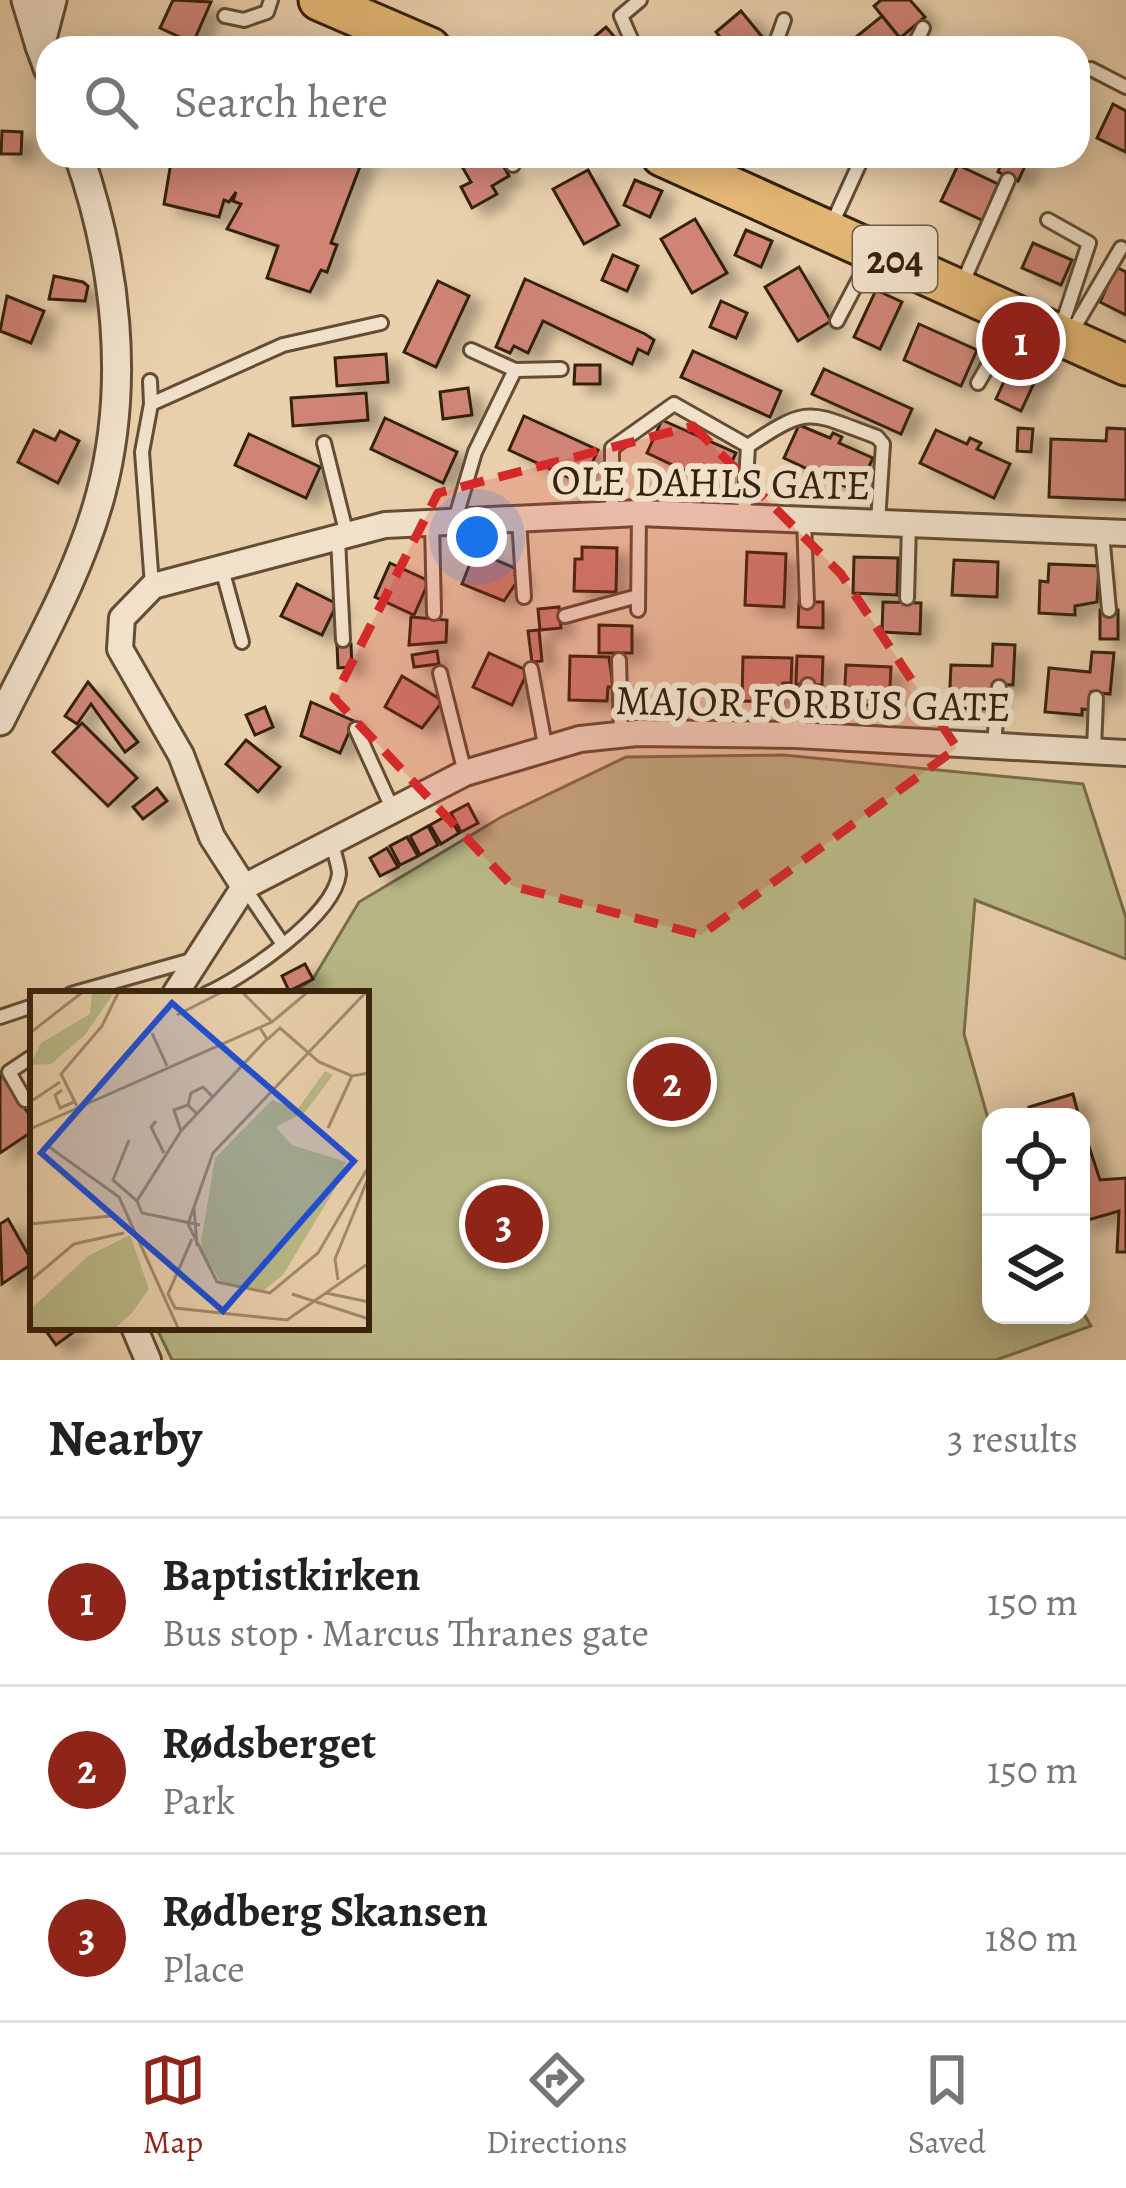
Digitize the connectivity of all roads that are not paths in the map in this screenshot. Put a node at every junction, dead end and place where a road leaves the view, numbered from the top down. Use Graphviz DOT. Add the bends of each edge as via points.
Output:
graph roads {
  1 [pos="26,0"];
  2 [pos="52,0"];
  3 [pos="272,0"];
  4 [pos="640,0"];
  5 [pos="327,2"];
  6 [pos="225,16"];
  7 [pos="784,20"];
  8 [pos="923,28"];
  9 [pos="37,36"];
  10 [pos="47,36"];
  11 [pos="403,36"];
  12 [pos="630,36"];
  13 [pos="778,36"];
  14 [pos="919,36"];
  15 [pos="1091,69"];
  16 [pos="1126,87"];
  17 [pos="83,168"];
  18 [pos="708,168"];
  19 [pos="858,168"];
  20 [pos="1007,179"];
  21 [pos="1048,220"];
  22 [pos="829,231"];
  23 [pos="1121,248"];
  24 [pos="874,249"];
  25 [pos="960,289"];
  26 [pos="1016,315"];
  27 [pos="837,321"];
  28 [pos="380,323"];
  29 [pos="1064,337"];
  30 [pos="471,350"];
  31 [pos="1126,365"];
  32 [pos="561,369"];
  33 [pos="515,370"];
  34 [pos="150,381"];
  35 [pos="978,382"];
  36 [pos="151,404"];
  37 [pos="324,443"];
  38 [pos="748,446"];
  39 [pos="639,513"];
  40 [pos="612,514"];
  41 [pos="744,518"];
  42 [pos="519,519"];
  43 [pos="804,520"];
  44 [pos="444,522"];
  45 [pos="878,523"];
  46 [pos="909,524"];
  47 [pos="1114,532"];
  48 [pos="342,537"];
  49 [pos="221,568"];
  50 [pos="153,586"];
  51 [pos="524,597"];
  52 [pos="908,598"];
  53 [pos="807,602"];
  54 [pos="1109,610"];
  55 [pos="434,613"];
  56 [pos="566,616"];
  57 [pos="344,640"];
  58 [pos="242,642"];
  59 [pos="619,660"];
  60 [pos="531,669"];
  61 [pos="440,673"];
  62 [pos="808,685"];
  63 [pos="999,687"];
  64 [pos="1096,698"];
  65 [pos="0,721"];
  66 [pos="356,729"];
  67 [pos="796,735"];
  68 [pos="621,736"];
  69 [pos="994,744"];
  70 [pos="545,745"];
  71 [pos="1094,750"];
  72 [pos="1126,753"];
  73 [pos="465,773"];
  74 [pos="392,808"];
  75 [pos="333,846"];
  76 [pos="244,887"];
  77 [pos="282,944"];
  78 [pos="196,958"];
  79 [pos="105,988"];
  80 [pos="177,991"];
  81 [pos="213,991"];
  82 [pos="30,1007"];
  83 [pos="0,1017"];
  84 [pos="30,1058"];
  85 [pos="30,1101"];
  86 [pos="135,1330"];
  87 [pos="148,1360"];
  1 -- 9 [label="street"];
  2 -- 10 [label="street"];
  3 -- 6 [label="lane" via="267,13"];
  4 -- 12 [label="lane" via="621,16"];
  5 -- 11 [label="highway"];
  7 -- 13 [label="lane"];
  8 -- 14 [label="lane"];
  15 -- 16 [label="lane"];
  17 -- 65 [label="street" via="110,278 110,443 79,557"];
  18 -- 22 [label="highway, 204"];
  19 -- 22 [label="lane"];
  20 -- 25 [label="lane"];
  21 -- 29 [label="lane" via="1089,243"];
  22 -- 24 [label="highway, 204"];
  23 -- 29 [label="lane"];
  24 -- 25 [label="highway, 204"];
  24 -- 27 [label="lane"];
  25 -- 26 [label="highway, 204"];
  26 -- 29 [label="highway, 204"];
  26 -- 35 [label="lane"];
  28 -- 36 [label="lane" via="284,345"];
  29 -- 31 [label="highway, 204"];
  30 -- 33 [label="lane"];
  32 -- 33 [label="lane"];
  33 -- 44 [label="lane"];
  34 -- 36 [label="lane"];
  36 -- 50 [label="lane" via="142,452"];
  37 -- 48 [label="lane"];
  38 -- 40 [label="lane" via="674,404 612,448"];
  38 -- 41 [label="lane"];
  38 -- 45 [label="lane" via="800,414 877,437 885,452"];
  39 -- 40 [label="street, OLE DAHLS GATE"];
  39 -- 41 [label="street, OLE DAHLS GATE"];
  39 -- 56 [label="lane" via="638,603"];
  40 -- 42 [label="street, OLE DAHLS GATE"];
  41 -- 43 [label="street, OLE DAHLS GATE"];
  42 -- 44 [label="street, OLE DAHLS GATE"];
  42 -- 51 [label="lane"];
  43 -- 45 [label="street, OLE DAHLS GATE"];
  43 -- 53 [label="lane"];
  44 -- 48 [label="street, OLE DAHLS GATE"];
  44 -- 55 [label="lane"];
  45 -- 46 [label="street, OLE DAHLS GATE"];
  46 -- 47 [label="street, OLE DAHLS GATE"];
  46 -- 52 [label="lane"];
  47 -- 54 [label="lane"];
  48 -- 49 [label="street, OLE DAHLS GATE"];
  48 -- 57 [label="lane"];
  49 -- 50 [label="street, OLE DAHLS GATE"];
  49 -- 58 [label="lane"];
  50 -- 76 [label="street" via="122,618 118,639"];
  59 -- 68 [label="lane"];
  60 -- 70 [label="lane"];
  61 -- 73 [label="lane"];
  62 -- 67 [label="lane"];
  63 -- 69 [label="lane"];
  64 -- 71 [label="lane"];
  66 -- 74 [label="lane"];
  67 -- 68 [label="street, MAJOR FORBUS GATE"];
  67 -- 69 [label="street, MAJOR FORBUS GATE"];
  68 -- 70 [label="street, MAJOR FORBUS GATE"];
  69 -- 71 [label="street, MAJOR FORBUS GATE"];
  70 -- 73 [label="street, MAJOR FORBUS GATE"];
  71 -- 72 [label="street, MAJOR FORBUS GATE"];
  73 -- 74 [label="street, MAJOR FORBUS GATE"];
  74 -- 75 [label="street, MAJOR FORBUS GATE"];
  75 -- 76 [label="street, MAJOR FORBUS GATE"];
  75 -- 77 [label="lane" via="339,874 327,901"];
  76 -- 77 [label="lane"];
  76 -- 78 [label="street"];
  77 -- 81 [label="lane" via="248,975"];
  78 -- 79 [label="lane"];
  78 -- 80 [label="street"];
  82 -- 83 [label="lane"];
  84 -- 85 [label="lane" via="9,1072"];
  86 -- 87 [label="street"];
}
